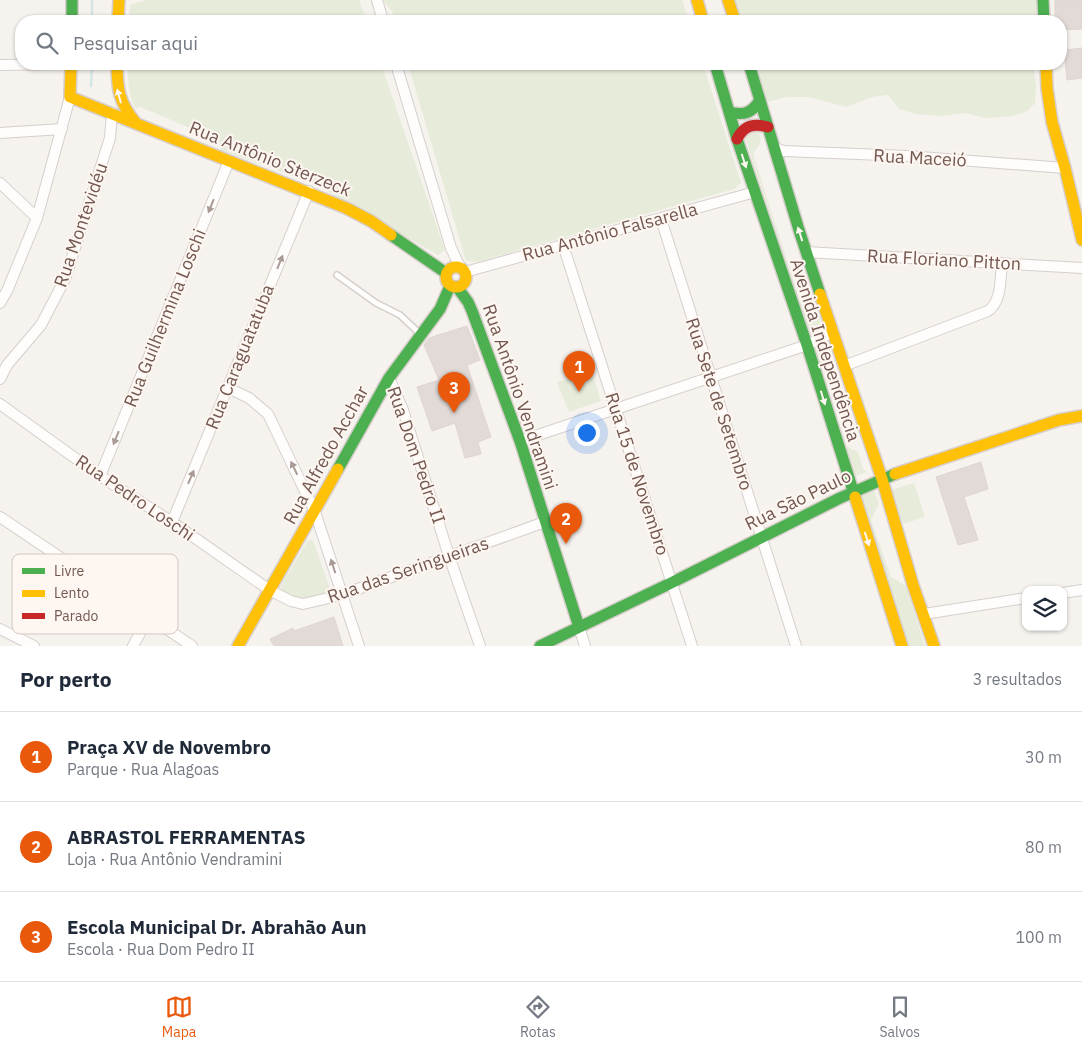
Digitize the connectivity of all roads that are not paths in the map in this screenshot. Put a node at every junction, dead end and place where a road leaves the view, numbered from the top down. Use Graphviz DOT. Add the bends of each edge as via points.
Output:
graph roads {
  1 [pos="72,0"];
  2 [pos="119,0"];
  3 [pos="377,0"];
  4 [pos="697,0"];
  5 [pos="728,0"];
  6 [pos="1042,0"];
  7 [pos="72,15"];
  8 [pos="118,15"];
  9 [pos="381,15"];
  10 [pos="701,15"];
  11 [pos="733,15"];
  12 [pos="1043,15"];
  13 [pos="0,65"];
  14 [pos="15,65"];
  15 [pos="71,70"];
  16 [pos="117,70"];
  17 [pos="398,70"];
  18 [pos="717,70"];
  19 [pos="751,70"];
  20 [pos="1046,70"];
  21 [pos="70,97"];
  22 [pos="760,100"];
  23 [pos="729,112"];
  24 [pos="112,114"];
  25 [pos="136,123"];
  26 [pos="768,127"];
  27 [pos="62,129"];
  28 [pos="0,133"];
  29 [pos="737,139"];
  30 [pos="775,148"];
  31 [pos="229,161"];
  32 [pos="1065,168"];
  33 [pos="0,183"];
  34 [pos="309,192"];
  35 [pos="755,192"];
  36 [pos="37,218"];
  37 [pos="660,218"];
  38 [pos="1082,240"];
  39 [pos="563,245"];
  40 [pos="806,252"];
  41 [pos="1002,262"];
  42 [pos="1082,268"];
  43 [pos="337,275"];
  44 [pos="456,276"];
  45 [pos="0,303"];
  46 [pos="833,332"];
  47 [pos="420,335"];
  48 [pos="807,345"];
  49 [pos="844,366"];
  50 [pos="389,378"];
  51 [pos="710,378"];
  52 [pos="0,380"];
  53 [pos="228,388"];
  54 [pos="0,404"];
  55 [pos="616,408"];
  56 [pos="1082,416"];
  57 [pos="520,441"];
  58 [pos="100,476"];
  59 [pos="882,479"];
  60 [pos="853,492"];
  61 [pos="315,512"];
  62 [pos="0,517"];
  63 [pos="172,522"];
  64 [pos="545,522"];
  65 [pos="762,536"];
  66 [pos="55,554"];
  67 [pos="450,556"];
  68 [pos="672,583"];
  69 [pos="1082,590"];
  70 [pos="271,591"];
  71 [pos="1067,592"];
  72 [pos="342,595"];
  73 [pos="1022,599"];
  74 [pos="924,614"];
  75 [pos="579,628"];
  76 [pos="0,629"];
  77 [pos="139,634"];
  78 [pos="174,634"];
  79 [pos="34,646"];
  80 [pos="132,646"];
  81 [pos="192,646"];
  82 [pos="238,646"];
  83 [pos="359,646"];
  84 [pos="480,646"];
  85 [pos="540,646"];
  86 [pos="586,646"];
  87 [pos="692,646"];
  88 [pos="796,646"];
  89 [pos="902,646"];
  90 [pos="934,646"];
  1 -- 7 [label="street"];
  2 -- 8 [label="street"];
  3 -- 9 [label="street"];
  4 -- 10 [label="street"];
  5 -- 11 [label="street"];
  6 -- 12 [label="street"];
  13 -- 14 [label="street"];
  15 -- 21 [label="street"];
  25 -- 16 [label="street, one-way" via="124,110 119,98"];
  17 -- 44 [label="street" via="451,248"];
  18 -- 23 [label="street, Avenida Independência"];
  19 -- 22 [label="street, Avenida Independência"];
  20 -- 32 [label="street" via="1052,122"];
  21 -- 24 [label="street, Rua Antônio Sterzeck"];
  21 -- 27 [label="street"];
  22 -- 23 [label="street" via="747,114"];
  22 -- 26 [label="street, Avenida Independência"];
  23 -- 29 [label="street, Avenida Independência"];
  24 -- 25 [label="street, Rua Antônio Sterzeck"];
  24 -- 52 [label="street, Rua Montevidéu" via="110,138 65,279 41,325 7,365"];
  25 -- 31 [label="street, Rua Antônio Sterzeck"];
  26 -- 29 [label="street" via="748,126 740,131"];
  26 -- 30 [label="street, Avenida Independência"];
  27 -- 28 [label="street"];
  27 -- 36 [label="street"];
  29 -- 35 [label="street, Avenida Independência, one-way"];
  30 -- 32 [label="street, Rua Maceió"];
  40 -- 30 [label="street, Avenida Independência, one-way"];
  31 -- 34 [label="street, Rua Antônio Sterzeck"];
  31 -- 58 [label="street, Rua Guilhermina Loschi, one-way"];
  32 -- 38 [label="street"];
  33 -- 36 [label="street"];
  34 -- 44 [label="street, Rua Antônio Sterzeck" via="371,220"];
  53 -- 34 [label="street, Rua Caraguatatuba, one-way"];
  35 -- 37 [label="street, Rua Antônio Falsarella"];
  35 -- 48 [label="street, Avenida Independência"];
  36 -- 45 [label="street"];
  37 -- 39 [label="street, Rua Antônio Falsarella"];
  37 -- 51 [label="street, Rua Sete de Setembro"];
  39 -- 44 [label="street, Rua Antônio Falsarella"];
  39 -- 55 [label="street, Rua 15 de Novembro"];
  40 -- 41 [label="street, Rua Floriano Pitton"];
  40 -- 46 [label="street, Avenida Independência"];
  41 -- 42 [label="street, Rua Floriano Pitton"];
  41 -- 49 [label="street" via="998,301 988,311"];
  43 -- 47 [label="lane" via="376,303 400,315"];
  44 -- 47 [label="street, Rua Alfredo Acchar" via="440,309"];
  44 -- 57 [label="street, Rua Antônio Vendramini"];
  46 -- 48 [label="street"];
  46 -- 49 [label="street, Avenida Independência"];
  47 -- 50 [label="street, Rua Alfredo Acchar"];
  48 -- 51 [label="street"];
  48 -- 60 [label="street, Avenida Independência, one-way"];
  49 -- 59 [label="street, Avenida Independência"];
  50 -- 61 [label="street, Rua Alfredo Acchar"];
  50 -- 67 [label="street, Rua Dom Pedro II" via="403,410"];
  51 -- 55 [label="street"];
  51 -- 65 [label="street, Rua Sete de Setembro"];
  61 -- 53 [label="street, one-way" via="268,414 249,398"];
  63 -- 53 [label="street, Rua Caraguatatuba, one-way"];
  54 -- 58 [label="street, Rua Pedro Loschi"];
  55 -- 57 [label="street"];
  55 -- 68 [label="street, Rua 15 de Novembro"];
  56 -- 59 [label="street, Rua São Paulo" via="1059,420"];
  57 -- 64 [label="street, Rua Antônio Vendramini"];
  58 -- 63 [label="street, Rua Pedro Loschi"];
  59 -- 60 [label="street, Rua São Paulo"];
  59 -- 74 [label="street, Avenida Independência"];
  60 -- 65 [label="street, Rua São Paulo"];
  60 -- 89 [label="street, Avenida Independência, one-way"];
  61 -- 70 [label="street, Rua Alfredo Acchar"];
  72 -- 61 [label="street, one-way"];
  62 -- 66 [label="street"];
  63 -- 70 [label="street, Rua Pedro Loschi"];
  64 -- 67 [label="street, Rua das Seringueiras"];
  64 -- 75 [label="street, Rua Antônio Vendramini"];
  65 -- 68 [label="street, Rua São Paulo"];
  65 -- 88 [label="street, Rua Sete de Setembro"];
  67 -- 72 [label="street, Rua das Seringueiras"];
  67 -- 84 [label="street, Rua Dom Pedro II"];
  68 -- 75 [label="street, Rua São Paulo"];
  68 -- 87 [label="street, Rua 15 de Novembro"];
  69 -- 71 [label="street"];
  70 -- 72 [label="street, Rua das Seringueiras" via="303,604"];
  70 -- 82 [label="street, Rua Alfredo Acchar"];
  72 -- 83 [label="street"];
  73 -- 74 [label="street"];
  74 -- 90 [label="street, Avenida Independência"];
  75 -- 85 [label="street, Rua São Paulo"];
  75 -- 86 [label="street, Rua Antônio Vendramini"];
  76 -- 79 [label="street"];
  77 -- 80 [label="street"];
  78 -- 81 [label="street"];
}
